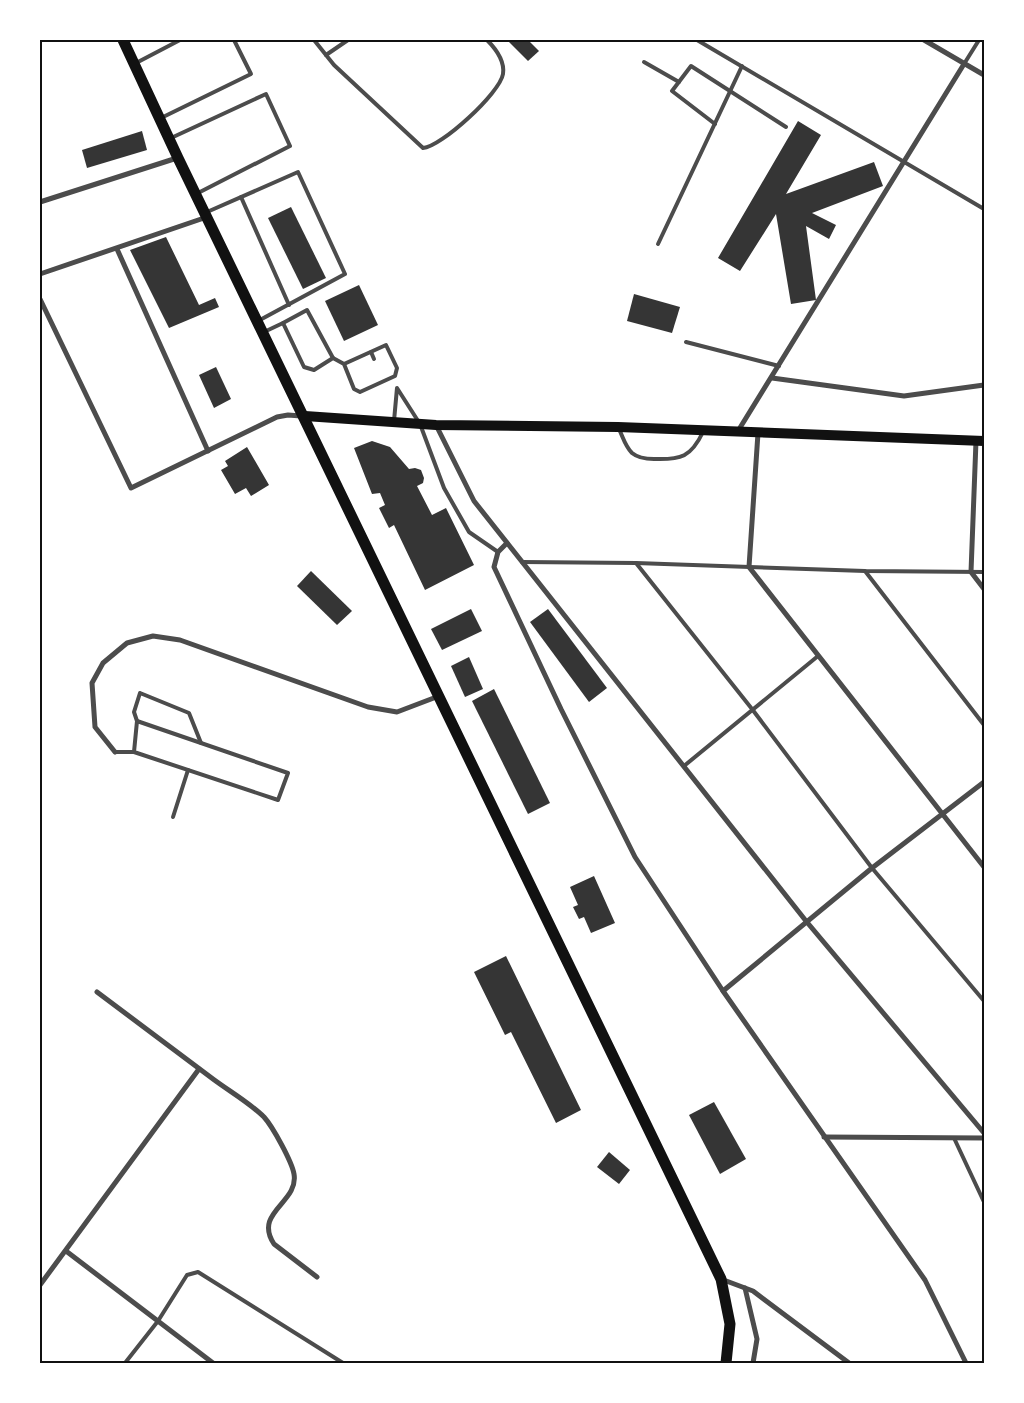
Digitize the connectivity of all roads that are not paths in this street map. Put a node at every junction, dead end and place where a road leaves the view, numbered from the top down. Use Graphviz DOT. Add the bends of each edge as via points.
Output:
graph roads {
  1 [pos="123,40"];
  2 [pos="180,40"];
  3 [pos="234,40"];
  4 [pos="314,40"];
  5 [pos="348,40"];
  6 [pos="487,40"];
  7 [pos="697,40"];
  8 [pos="924,40"];
  9 [pos="979,40"];
  10 [pos="326,55"];
  11 [pos="644,62"];
  12 [pos="134,64"];
  13 [pos="964,64"];
  14 [pos="742,66"];
  15 [pos="984,75"];
  16 [pos="679,82"];
  17 [pos="731,90"];
  18 [pos="160,119"];
  19 [pos="715,124"];
  20 [pos="786,127"];
  21 [pos="169,139"];
  22 [pos="178,158"];
  23 [pos="904,160"];
  24 [pos="196,194"];
  25 [pos="241,197"];
  26 [pos="40,202"];
  27 [pos="984,209"];
  28 [pos="206,215"];
  29 [pos="658,244"];
  30 [pos="117,249"];
  31 [pos="40,274"];
  32 [pos="40,299"];
  33 [pos="289,305"];
  34 [pos="258,321"];
  35 [pos="283,323"];
  36 [pos="264,332"];
  37 [pos="314,335"];
  38 [pos="320,335"];
  39 [pos="686,342"];
  40 [pos="326,348"];
  41 [pos="320,349"];
  42 [pos="371,352"];
  43 [pos="333,358"];
  44 [pos="359,358"];
  45 [pos="374,359"];
  46 [pos="344,364"];
  47 [pos="362,365"];
  48 [pos="779,366"];
  49 [pos="381,375"];
  50 [pos="395,376"];
  51 [pos="772,378"];
  52 [pos="370,380"];
  53 [pos="384,381"];
  54 [pos="984,385"];
  55 [pos="373,387"];
  56 [pos="397,388"];
  57 [pos="305,416"];
  58 [pos="394,422"];
  59 [pos="420,424"];
  60 [pos="436,425"];
  61 [pos="618,427"];
  62 [pos="704,430"];
  63 [pos="738,431"];
  64 [pos="758,432"];
  65 [pos="980,441"];
  66 [pos="208,450"];
  67 [pos="506,543"];
  68 [pos="498,552"];
  69 [pos="522,562"];
  70 [pos="636,563"];
  71 [pos="749,567"];
  72 [pos="865,571"];
  73 [pos="971,572"];
  74 [pos="984,572"];
  75 [pos="984,589"];
  76 [pos="818,656"];
  77 [pos="440,696"];
  78 [pos="752,709"];
  79 [pos="137,721"];
  80 [pos="984,725"];
  81 [pos="202,743"];
  82 [pos="115,752"];
  83 [pos="134,752"];
  84 [pos="684,766"];
  85 [pos="188,770"];
  86 [pos="984,782"];
  87 [pos="943,814"];
  88 [pos="173,817"];
  89 [pos="984,867"];
  90 [pos="872,868"];
  91 [pos="806,921"];
  92 [pos="723,991"];
  93 [pos="97,992"];
  94 [pos="984,1001"];
  95 [pos="199,1069"];
  96 [pos="984,1133"];
  97 [pos="824,1137"];
  98 [pos="954,1138"];
  99 [pos="984,1138"];
  100 [pos="984,1202"];
  101 [pos="66,1251"];
  102 [pos="317,1277"];
  103 [pos="721,1279"];
  104 [pos="40,1285"];
  105 [pos="745,1288"];
  106 [pos="158,1321"];
  107 [pos="125,1363"];
  108 [pos="213,1363"];
  109 [pos="343,1363"];
  110 [pos="726,1363"];
  111 [pos="753,1363"];
  112 [pos="849,1363"];
  113 [pos="966,1363"];
  1 -- 12 [label="main road"];
  2 -- 12 [label="lane"];
  3 -- 18 [label="lane" via="251,74"];
  4 -- 10 [label="lane"];
  5 -- 10 [label="lane"];
  6 -- 10 [label="lane" via="502,60 504,73 498,87 491,97 429,148 415,142"];
  7 -- 14 [label="lane"];
  8 -- 13 [label="street"];
  9 -- 13 [label="lane"];
  11 -- 16 [label="lane"];
  12 -- 18 [label="main road"];
  13 -- 15 [label="street"];
  13 -- 23 [label="street"];
  14 -- 17 [label="lane"];
  14 -- 23 [label="lane"];
  16 -- 17 [label="lane" via="691,66"];
  16 -- 19 [label="lane" via="672,92"];
  17 -- 19 [label="lane"];
  17 -- 20 [label="lane"];
  18 -- 21 [label="main road"];
  19 -- 29 [label="lane"];
  21 -- 22 [label="main road"];
  21 -- 24 [label="lane" via="266,94 290,146"];
  22 -- 24 [label="main road"];
  22 -- 26 [label="street"];
  23 -- 27 [label="lane"];
  23 -- 48 [label="street"];
  24 -- 28 [label="main road"];
  25 -- 28 [label="lane"];
  25 -- 33 [label="lane"];
  25 -- 33 [label="lane" via="298,172 345,274"];
  28 -- 30 [label="street"];
  28 -- 34 [label="main road"];
  30 -- 31 [label="street"];
  30 -- 66 [label="street"];
  32 -- 66 [label="street" via="131,488"];
  33 -- 34 [label="lane"];
  34 -- 36 [label="main road"];
  35 -- 36 [label="lane"];
  35 -- 38 [label="lane" via="307,310"];
  35 -- 43 [label="lane" via="298,348 304,367 314,370"];
  36 -- 57 [label="main road"];
  37 -- 38 [label="lane"];
  38 -- 40 [label="lane"];
  39 -- 48 [label="lane"];
  40 -- 41 [label="lane"];
  40 -- 43 [label="lane"];
  42 -- 44 [label="lane"];
  42 -- 45 [label="lane"];
  42 -- 50 [label="lane" via="386,345 397,368"];
  43 -- 46 [label="lane"];
  44 -- 46 [label="lane"];
  44 -- 47 [label="lane"];
  46 -- 55 [label="lane" via="354,389 360,392"];
  48 -- 51 [label="street"];
  49 -- 53 [label="lane"];
  50 -- 53 [label="lane"];
  50 -- 56 [label="lane"];
  51 -- 54 [label="street" via="904,396"];
  51 -- 63 [label="street"];
  52 -- 55 [label="lane"];
  53 -- 55 [label="lane"];
  56 -- 58 [label="lane"];
  56 -- 59 [label="lane"];
  57 -- 58 [label="main road"];
  57 -- 66 [label="street" via="277,418"];
  57 -- 77 [label="main road"];
  58 -- 59 [label="main road"];
  59 -- 60 [label="main road"];
  59 -- 68 [label="lane" via="444,488 469,532"];
  60 -- 61 [label="main road"];
  60 -- 67 [label="street" via="474,501"];
  61 -- 62 [label="main road"];
  61 -- 62 [label="lane" via="626,446 634,454 647,459 672,460 685,456 696,447"];
  62 -- 63 [label="main road"];
  63 -- 64 [label="main road"];
  64 -- 65 [label="main road"];
  64 -- 71 [label="street"];
  65 -- 73 [label="street"];
  67 -- 68 [label="street"];
  67 -- 69 [label="street"];
  68 -- 92 [label="street" via="494,568 635,857"];
  69 -- 70 [label="lane"];
  69 -- 84 [label="street"];
  70 -- 71 [label="lane"];
  70 -- 78 [label="lane"];
  71 -- 72 [label="lane"];
  71 -- 76 [label="street"];
  72 -- 73 [label="lane"];
  72 -- 80 [label="lane"];
  73 -- 74 [label="lane"];
  73 -- 75 [label="street"];
  76 -- 78 [label="lane"];
  76 -- 87 [label="street"];
  77 -- 82 [label="street" via="397,712 368,707 180,640 152,636 127,643 103,664 92,683 95,727"];
  77 -- 103 [label="main road"];
  78 -- 84 [label="lane"];
  78 -- 90 [label="lane"];
  79 -- 81 [label="lane"];
  79 -- 81 [label="lane" via="134,712 140,693 189,713"];
  79 -- 83 [label="lane"];
  81 -- 85 [label="lane" via="288,773 278,800"];
  82 -- 83 [label="lane"];
  83 -- 85 [label="lane"];
  84 -- 91 [label="street"];
  85 -- 88 [label="lane"];
  86 -- 87 [label="street"];
  87 -- 89 [label="street"];
  87 -- 90 [label="street"];
  90 -- 91 [label="street"];
  90 -- 94 [label="lane"];
  91 -- 92 [label="street"];
  91 -- 96 [label="street"];
  92 -- 97 [label="street"];
  93 -- 95 [label="street"];
  95 -- 101 [label="street"];
  95 -- 102 [label="street" via="265,1118 290,1163 294,1179 291,1192 270,1218 267,1226 269,1236 274,1244"];
  97 -- 98 [label="street"];
  97 -- 113 [label="street" via="925,1280"];
  98 -- 99 [label="street"];
  98 -- 100 [label="lane"];
  101 -- 104 [label="street"];
  101 -- 106 [label="street"];
  103 -- 105 [label="street"];
  103 -- 110 [label="main road" via="730,1324"];
  105 -- 111 [label="street" via="758,1339"];
  105 -- 112 [label="street" via="754,1291"];
  106 -- 107 [label="lane"];
  106 -- 108 [label="street"];
  106 -- 109 [label="lane" via="187,1275 198,1272"];
}
